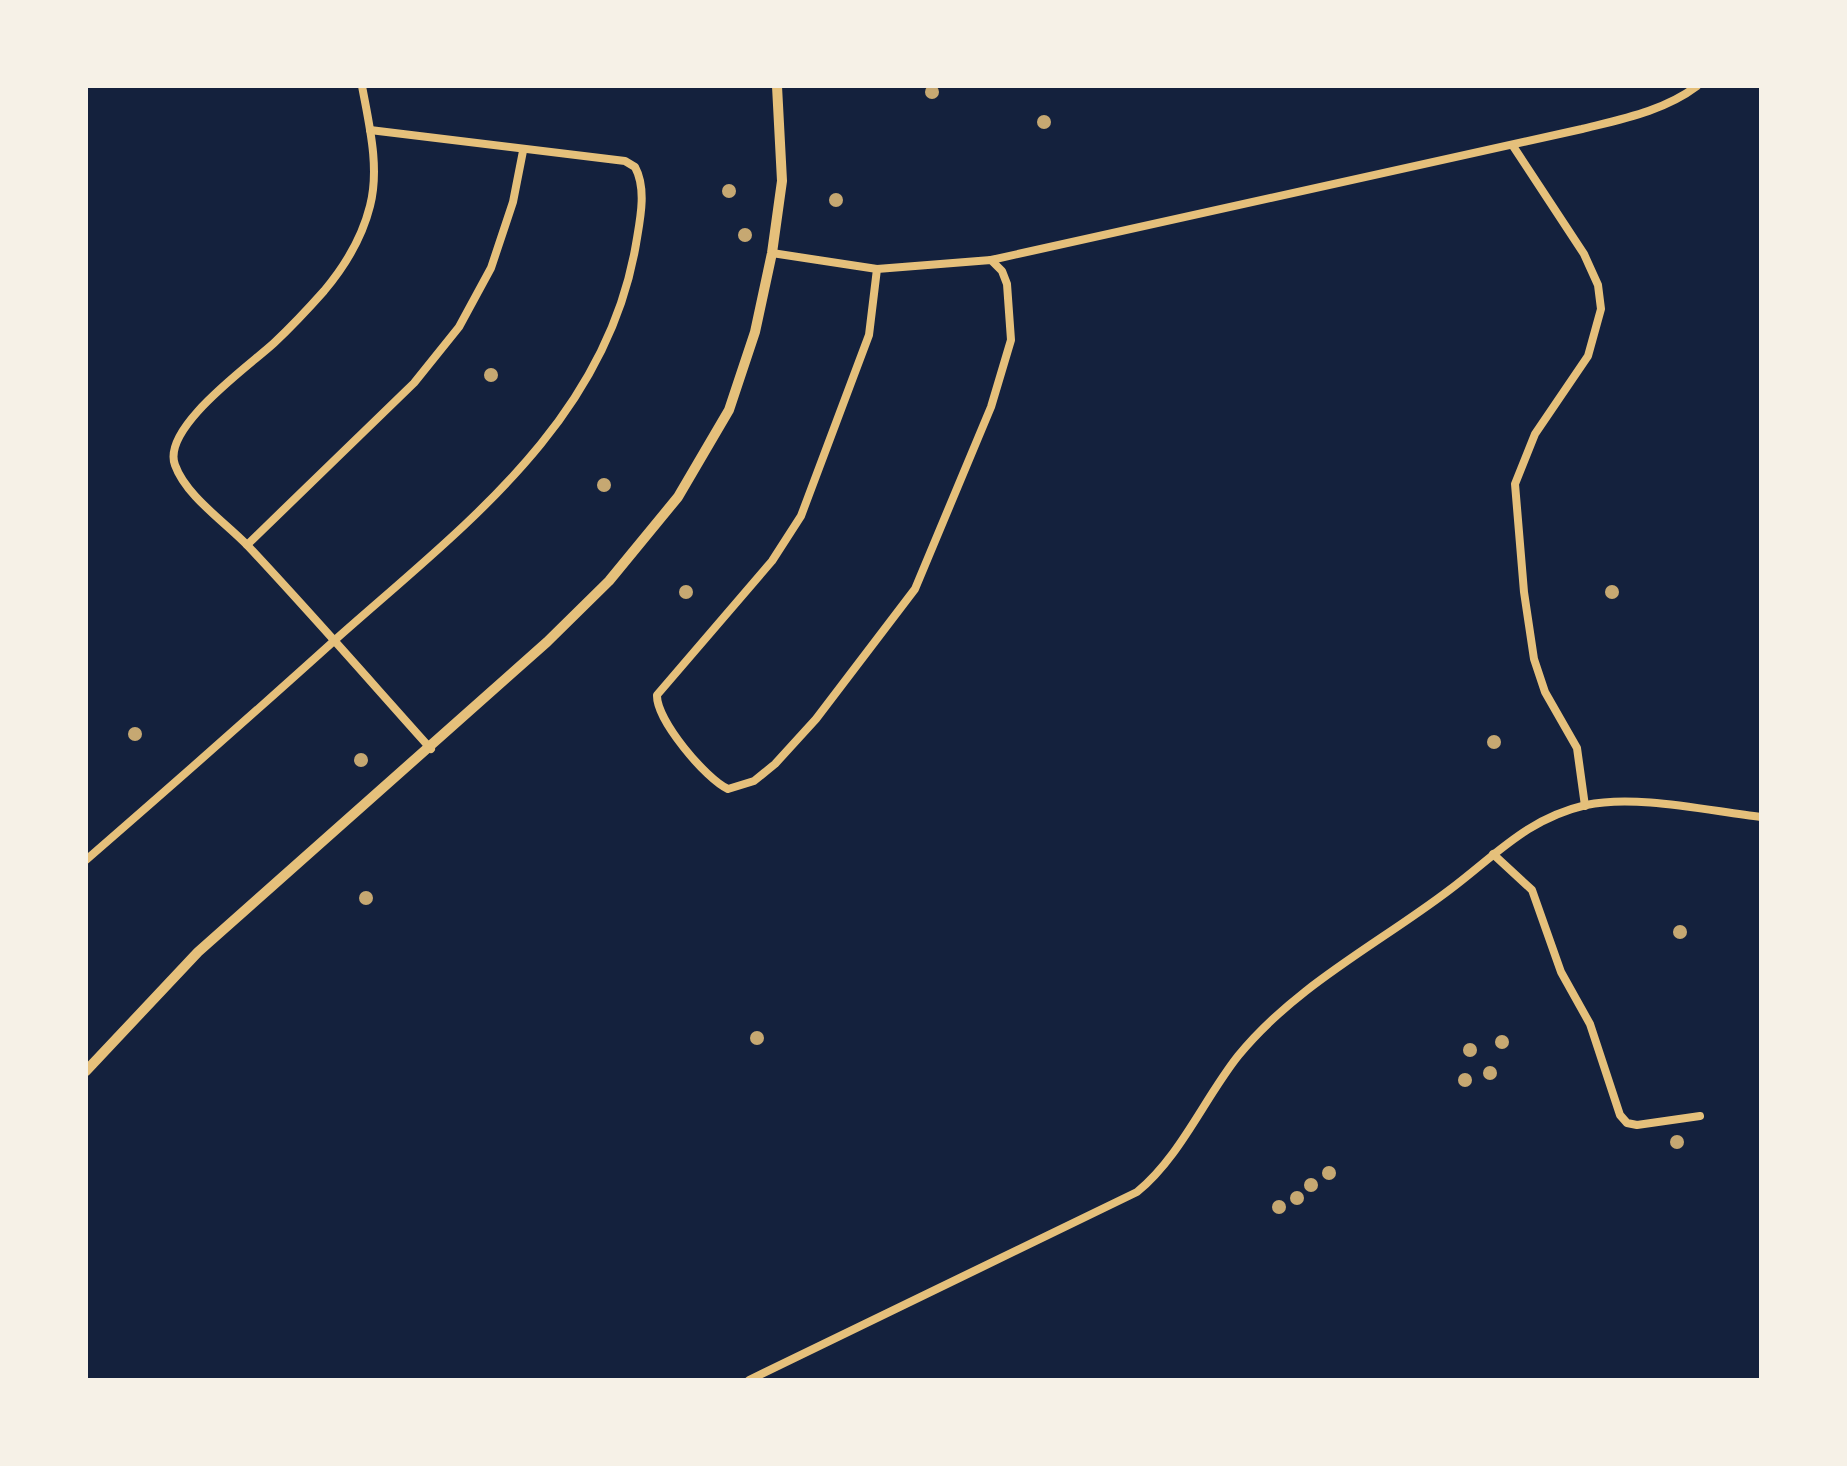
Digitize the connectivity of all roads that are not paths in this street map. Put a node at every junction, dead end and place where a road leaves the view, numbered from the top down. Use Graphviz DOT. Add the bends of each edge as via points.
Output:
graph roads {
  1 [pos="362,86"];
  2 [pos="777,86"];
  3 [pos="1697,86"];
  4 [pos="370,130"];
  5 [pos="1513,146"];
  6 [pos="523,151"];
  7 [pos="772,253"];
  8 [pos="991,260"];
  9 [pos="877,269"];
  10 [pos="247,545"];
  11 [pos="334,641"];
  12 [pos="431,749"];
  13 [pos="1585,806"];
  14 [pos="1761,817"];
  15 [pos="1493,854"];
  16 [pos="86,860"];
  17 [pos="86,1071"];
  18 [pos="1700,1116"];
  19 [pos="749,1380"];
  1 -- 4 [label="street"];
  2 -- 7 [label="street" via="782,181"];
  3 -- 5 [label="street" via="1640,114"];
  4 -- 6 [label="street"];
  4 -- 10 [label="street" via="371,205 344,264 301,316 187,424 173,450 175,465 188,485"];
  5 -- 8 [label="street"];
  5 -- 13 [label="street" via="1584,254 1600,297 1588,356 1535,434 1515,484 1534,659 1545,692 1577,748"];
  6 -- 10 [label="street" via="491,268 459,327 414,383"];
  6 -- 11 [label="street" via="625,161 637,170 640,216 626,285 597,361 581,391 504,489"];
  7 -- 9 [label="street"];
  7 -- 12 [label="street" via="755,332 729,410 678,497 609,581"];
  8 -- 9 [label="street"];
  8 -- 9 [label="street" via="1005,275 1011,340 991,407 915,589 775,764 754,781 728,789 706,774 681,741 660,711 657,695 772,561 801,516 869,335"];
  10 -- 11 [label="street"];
  11 -- 12 [label="street"];
  11 -- 16 [label="street"];
  12 -- 17 [label="street" via="198,952"];
  13 -- 14 [label="street" via="1609,802"];
  13 -- 15 [label="street" via="1520,831"];
  15 -- 18 [label="street" via="1532,890 1561,972 1590,1024 1620,1115 1637,1125"];
  15 -- 19 [label="street" via="1276,1016 1239,1055 1162,1167 1137,1192"];
}
